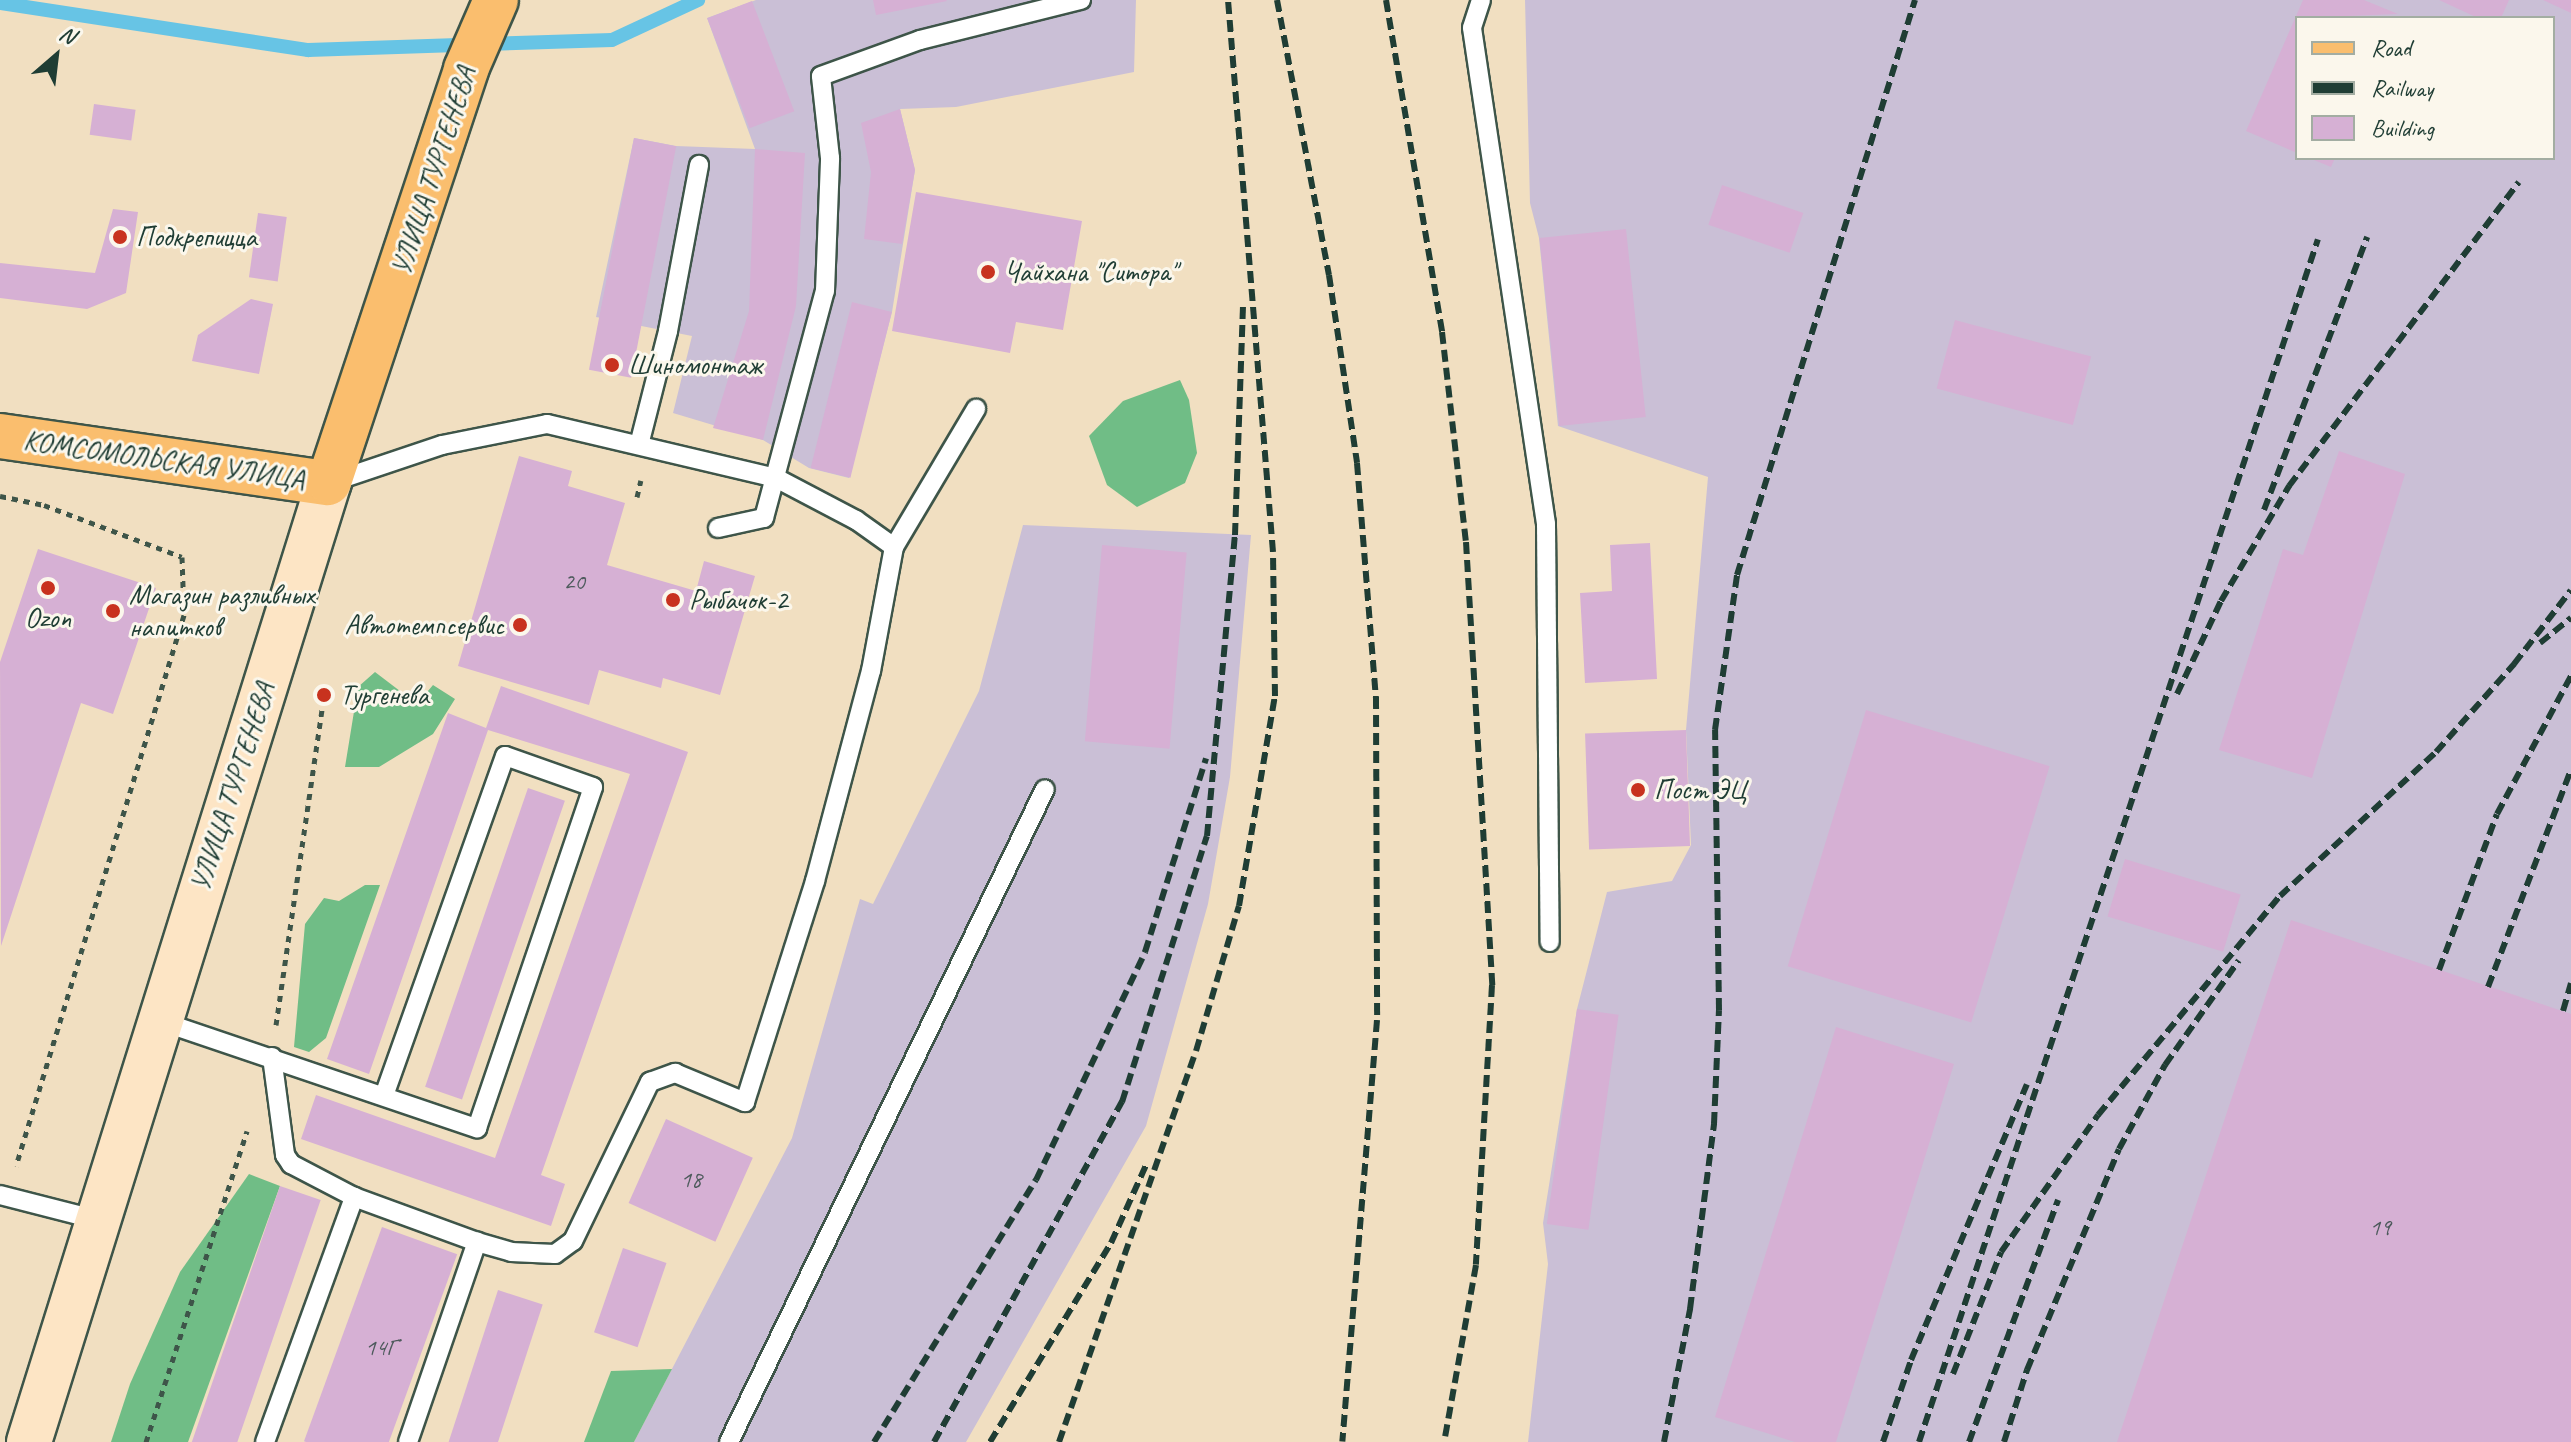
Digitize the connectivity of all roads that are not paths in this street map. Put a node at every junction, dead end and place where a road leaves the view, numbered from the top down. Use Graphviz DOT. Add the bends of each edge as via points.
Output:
graph roads {
  1 [pos="496,0"];
  2 [pos="1081,0"];
  3 [pos="1481,0"];
  4 [pos="699,165"];
  5 [pos="976,409"];
  6 [pos="0,436"];
  7 [pos="639,445"];
  8 [pos="776,478"];
  9 [pos="328,482"];
  10 [pos="718,528"];
  11 [pos="894,547"];
  12 [pos="1045,789"];
  13 [pos="1550,942"];
  14 [pos="160,1021"];
  15 [pos="272,1057"];
  16 [pos="384,1096"];
  17 [pos="4,1196"];
  18 [pos="354,1197"];
  19 [pos="98,1220"];
  20 [pos="477,1242"];
  21 [pos="29,1442"];
  22 [pos="265,1442"];
  23 [pos="408,1442"];
  24 [pos="729,1442"];
  1 -- 9 [label="main road, УЛИЦА ТУРГЕНЕВА" via="466,69"];
  2 -- 8 [label="lane" via="920,40 821,76 830,158 825,291"];
  3 -- 13 [label="lane" via="1472,28 1546,524"];
  4 -- 7 [label="lane" via="668,331"];
  5 -- 11 [label="lane"];
  6 -- 9 [label="main road, КОМСОМОЛЬСКАЯ УЛИЦА"];
  7 -- 8 [label="lane"];
  7 -- 9 [label="lane" via="547,424 442,445"];
  8 -- 10 [label="lane" via="764,518"];
  8 -- 11 [label="lane" via="856,520"];
  9 -- 14 [label="main road, УЛИЦА ТУРГЕНЕВА"];
  11 -- 20 [label="lane" via="871,671 815,881 745,1102 675,1073 662,1074 650,1082 573,1241 555,1254 511,1252"];
  12 -- 24 [label="lane"];
  14 -- 15 [label="lane"];
  14 -- 19 [label="main road, УЛИЦА ТУРГЕНЕВА"];
  15 -- 16 [label="lane"];
  15 -- 18 [label="lane" via="285,1155 291,1164"];
  16 -- 16 [label="lane" via="477,1128 593,787 505,756"];
  17 -- 19 [label="lane"];
  18 -- 20 [label="lane"];
  18 -- 22 [label="lane"];
  19 -- 21 [label="main road, УЛИЦА ТУРГЕНЕВА"];
  20 -- 23 [label="lane"];
}
